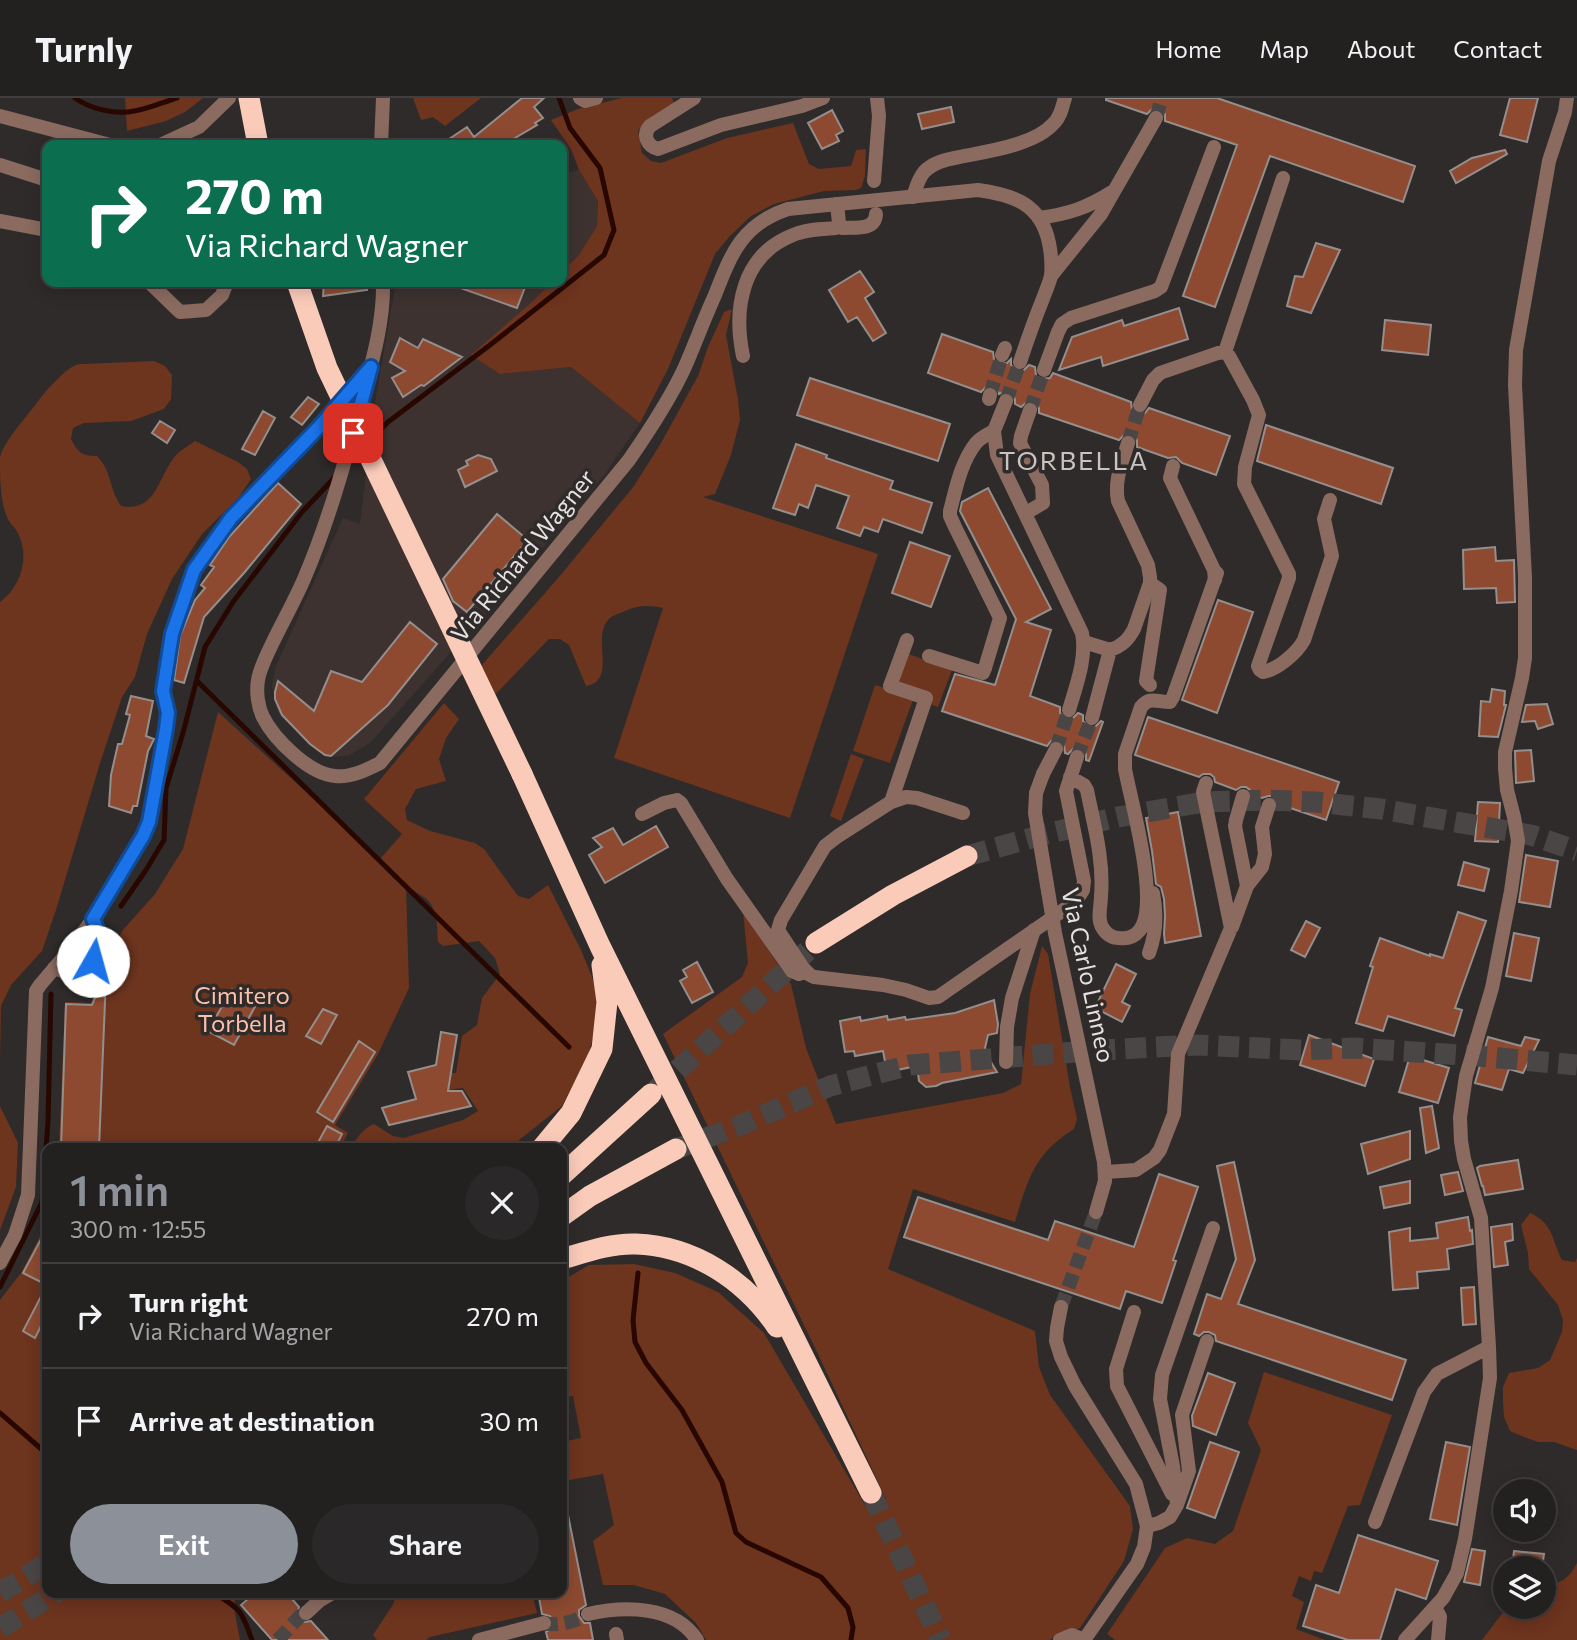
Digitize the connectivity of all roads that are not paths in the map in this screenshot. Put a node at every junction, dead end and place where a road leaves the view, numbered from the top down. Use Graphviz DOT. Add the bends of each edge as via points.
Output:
graph roads {
  1 [pos="229,98"];
  2 [pos="249,98"];
  3 [pos="383,98"];
  4 [pos="580,98"];
  5 [pos="596,98"];
  6 [pos="694,98"];
  7 [pos="823,98"];
  8 [pos="877,98"];
  9 [pos="1065,98"];
  10 [pos="1567,98"];
  11 [pos="0,116"];
  12 [pos="1156,118"];
  13 [pos="91,140"];
  14 [pos="168,140"];
  15 [pos="257,140"];
  16 [pos="381,140"];
  17 [pos="1214,147"];
  18 [pos="0,165"];
  19 [pos="42,178"];
  20 [pos="1283,178"];
  21 [pos="874,181"];
  22 [pos="1116,189"];
  23 [pos="913,197"];
  24 [pos="837,204"];
  25 [pos="876,214"];
  26 [pos="1039,218"];
  27 [pos="0,221"];
  28 [pos="838,226"];
  29 [pos="42,229"];
  30 [pos="1051,276"];
  31 [pos="154,287"];
  32 [pos="225,287"];
  33 [pos="299,287"];
  34 [pos="383,287"];
  35 [pos="1225,352"];
  36 [pos="743,356"];
  37 [pos="1020,362"];
  38 [pos="371,367"];
  39 [pos="1044,370"];
  40 [pos="1006,401"];
  41 [pos="1140,405"];
  42 [pos="1030,410"];
  43 [pos="994,431"];
  44 [pos="1128,443"];
  45 [pos="1173,466"];
  46 [pos="1330,500"];
  47 [pos="1026,513"];
  48 [pos="1150,583"];
  49 [pos="906,640"];
  50 [pos="1084,642"];
  51 [pos="1110,650"];
  52 [pos="929,656"];
  53 [pos="1150,685"];
  54 [pos="1069,710"];
  55 [pos="1093,719"];
  56 [pos="1056,749"];
  57 [pos="1077,757"];
  58 [pos="1070,777"];
  59 [pos="1206,783"];
  60 [pos="1243,796"];
  61 [pos="891,802"];
  62 [pos="1269,805"];
  63 [pos="963,813"];
  64 [pos="642,814"];
  65 [pos="967,856"];
  66 [pos="1147,876"];
  67 [pos="1247,886"];
  68 [pos="93,919"];
  69 [pos="1231,928"];
  70 [pos="1034,930"];
  71 [pos="816,943"];
  72 [pos="600,946"];
  73 [pos="1149,953"];
  74 [pos="54,968"];
  75 [pos="806,971"];
  76 [pos="1006,1062"];
  77 [pos="650,1094"];
  78 [pos="546,1143"];
  79 [pos="676,1149"];
  80 [pos="1105,1167"];
  81 [pos="567,1170"];
  82 [pos="567,1212"];
  83 [pos="1096,1212"];
  84 [pos="1213,1228"];
  85 [pos="567,1258"];
  86 [pos="0,1263"];
  87 [pos="1061,1307"];
  88 [pos="1134,1312"];
  89 [pos="1207,1341"];
  90 [pos="1489,1347"];
  91 [pos="822,1396"];
  92 [pos="871,1493"];
  93 [pos="1177,1505"];
  94 [pos="1375,1522"];
  95 [pos="1147,1526"];
  96 [pos="324,1598"];
  97 [pos="1435,1607"];
  98 [pos="306,1613"];
  99 [pos="588,1614"];
  100 [pos="544,1623"];
  101 [pos="479,1640"];
  102 [pos="697,1640"];
  103 [pos="1060,1640"];
  104 [pos="1084,1640"];
  105 [pos="1405,1640"];
  106 [pos="1438,1640"];
  1 -- 14 [label="street" via="200,127"];
  2 -- 15 [label="highway"];
  3 -- 16 [label="street"];
  4 -- 5 [label="street"];
  6 -- 7 [label="street" via="647,129 649,145 658,149 721,125"];
  8 -- 21 [label="street"];
  9 -- 23 [label="street" via="1060,115 1044,132 932,165 921,176"];
  10 -- 90 [label="street" via="1549,162 1516,350 1525,658 1505,768 1518,841 1492,988 1466,1076 1460,1117 1464,1159 1481,1218"];
  11 -- 13 [label="street"];
  12 -- 22 [label="street"];
  17 -- 39 [label="street" via="1161,287 1062,324"];
  18 -- 19 [label="street"];
  20 -- 35 [label="street"];
  22 -- 26 [label="street" via="1086,207"];
  22 -- 30 [label="street"];
  23 -- 24 [label="street, Via Richard Wagner"];
  23 -- 26 [label="street, Via Richard Wagner" via="995,192 1017,199"];
  24 -- 28 [label="street"];
  24 -- 38 [label="street, Via Richard Wagner" via="777,213 740,242 684,370 629,460 380,763 349,776 333,776 310,766 270,728 262,714 257,682 303,580 347,456"];
  25 -- 28 [label="street" via="873,225"];
  26 -- 30 [label="street" via="1051,252"];
  27 -- 29 [label="street"];
  28 -- 36 [label="street" via="794,234 755,266 740,303"];
  30 -- 37 [label="street"];
  31 -- 32 [label="street" via="180,312 206,310"];
  33 -- 72 [label="highway, bridge" via="327,368"];
  34 -- 38 [label="street, Via Richard Wagner"];
  35 -- 41 [label="street" via="1160,373"];
  35 -- 46 [label="street" via="1259,415 1244,484 1289,574 1258,666 1263,672 1304,640 1332,556 1324,519"];
  38 -- 68 [label="street" via="231,518 194,570 172,634 163,691 168,713 149,822"];
  40 -- 43 [label="street"];
  42 -- 47 [label="street" via="1020,443 1042,485 1043,503"];
  43 -- 47 [label="street" via="997,455"];
  43 -- 52 [label="street" via="970,451 950,511 1000,618 983,673"];
  44 -- 48 [label="street" via="1116,495 1148,565"];
  45 -- 66 [label="street" via="1170,478 1216,576 1173,697 1170,702 1153,699 1141,707 1125,754"];
  47 -- 50 [label="street"];
  48 -- 51 [label="street" via="1130,636"];
  48 -- 53 [label="street" via="1160,590 1146,681"];
  49 -- 61 [label="street" via="890,685 926,698"];
  50 -- 51 [label="street"];
  50 -- 54 [label="street"];
  51 -- 55 [label="street"];
  56 -- 80 [label="street, Via Carlo Linneo, bridge" via="1036,793 1035,813 1055,933"];
  57 -- 58 [label="street"];
  58 -- 66 [label="street" via="1087,790 1103,873 1100,919 1107,934 1123,939 1138,932 1144,918"];
  58 -- 70 [label="street" via="1066,791 1084,885 1074,902"];
  59 -- 69 [label="street" via="1203,792"];
  60 -- 67 [label="street" via="1236,827"];
  61 -- 63 [label="street" via="917,798"];
  61 -- 75 [label="street" via="825,846 781,920 778,930"];
  62 -- 67 [label="street" via="1262,827 1262,867"];
  64 -- 75 [label="street" via="672,800 681,803 727,879 792,971"];
  65 -- 71 [label="highway"];
  66 -- 73 [label="street" via="1155,907"];
  67 -- 69 [label="street"];
  68 -- 74 [label="street"];
  68 -- 74 [label="street" via="100,944 95,957 73,972"];
  69 -- 80 [label="street" via="1178,1054 1174,1114 1160,1150 1136,1170"];
  70 -- 75 [label="street" via="934,998"];
  70 -- 76 [label="street" via="1012,998"];
  72 -- 78 [label="highway" via="607,1002 602,1049 571,1113"];
  72 -- 91 [label="highway"];
  74 -- 86 [label="street" via="36,991 29,1195"];
  77 -- 81 [label="highway"];
  79 -- 82 [label="highway"];
  80 -- 83 [label="street, Via Carlo Linneo"];
  84 -- 93 [label="street" via="1162,1375 1160,1399"];
  85 -- 91 [label="highway" via="635,1243 684,1252 703,1261 758,1302"];
  87 -- 95 [label="street" via="1056,1328 1061,1357 1136,1484"];
  88 -- 93 [label="street" via="1116,1369 1117,1386"];
  89 -- 93 [label="street" via="1182,1415 1189,1471"];
  90 -- 94 [label="street" via="1430,1382"];
  90 -- 97 [label="street" via="1490,1378 1465,1539 1457,1573"];
  91 -- 92 [label="highway"];
  93 -- 95 [label="street" via="1166,1521"];
  95 -- 104 [label="street" via="1137,1564"];
  96 -- 98 [label="street"];
  97 -- 105 [label="street"];
  97 -- 106 [label="street" via="1440,1617"];
  99 -- 102 [label="street" via="605,1610 668,1615"];
  100 -- 101 [label="street"];
  103 -- 104 [label="street" via="1072,1635"];
}
